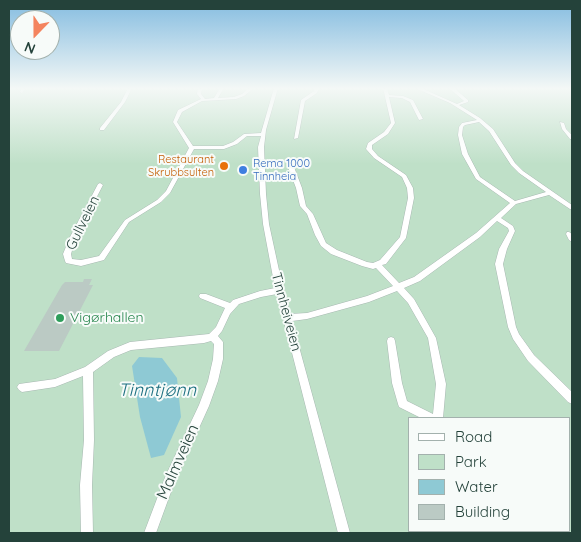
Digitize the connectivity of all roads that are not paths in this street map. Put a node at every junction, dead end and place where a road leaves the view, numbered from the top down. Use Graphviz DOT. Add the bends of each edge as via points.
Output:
graph roads {
  1 [pos="114,113"];
  2 [pos="180,113"];
  3 [pos="269,113"];
  4 [pos="301,113"];
  5 [pos="391,113"];
  6 [pos="418,113"];
  7 [pos="469,113"];
  8 [pos="421,120"];
  9 [pos="480,121"];
  10 [pos="562,123"];
  11 [pos="102,129"];
  12 [pos="263,134"];
  13 [pos="296,138"];
  14 [pos="572,138"];
  15 [pos="192,148"];
  16 [pos="291,168"];
  17 [pos="100,185"];
  18 [pos="549,193"];
  19 [pos="514,203"];
  20 [pos="572,208"];
  21 [pos="496,218"];
  22 [pos="378,265"];
  23 [pos="400,287"];
  24 [pos="280,290"];
  25 [pos="203,296"];
  26 [pos="231,306"];
  27 [pos="288,318"];
  28 [pos="212,337"];
  29 [pos="391,341"];
  30 [pos="88,370"];
  31 [pos="22,387"];
  32 [pos="572,399"];
  33 [pos="429,417"];
  34 [pos="438,417"];
  35 [pos="87,533"];
  36 [pos="150,533"];
  37 [pos="344,533"];
  1 -- 11 [label="street"];
  2 -- 15 [label="street" via="175,119"];
  3 -- 12 [label="street, Tinnheiveien"];
  4 -- 13 [label="street"];
  5 -- 22 [label="street" via="393,125 370,144 370,149 376,157 404,176 411,198 403,238 390,256"];
  6 -- 8 [label="street"];
  7 -- 9 [label="street"];
  9 -- 18 [label="street" via="491,130 513,164"];
  9 -- 19 [label="street" via="461,127 465,154 478,178"];
  10 -- 14 [label="street"];
  12 -- 15 [label="street" via="246,134 228,146"];
  12 -- 24 [label="street, Tinnheiveien" via="263,194 270,248"];
  15 -- 17 [label="street, Gullveien" via="165,196 128,221 103,257 92,262 69,261 67,254 73,237"];
  16 -- 22 [label="street" via="303,206 323,244 341,256"];
  18 -- 19 [label="street"];
  18 -- 20 [label="street"];
  19 -- 21 [label="street"];
  21 -- 23 [label="street" via="427,272"];
  21 -- 32 [label="street" via="512,231 499,264 514,332 521,346"];
  22 -- 23 [label="street"];
  23 -- 27 [label="street" via="330,310"];
  23 -- 34 [label="street" via="422,318 435,348 441,384"];
  24 -- 26 [label="street" via="247,298"];
  24 -- 27 [label="street, Tinnheiveien"];
  25 -- 26 [label="street"];
  26 -- 28 [label="street"];
  27 -- 37 [label="street, Tinnheiveien"];
  28 -- 30 [label="street" via="130,346"];
  28 -- 36 [label="street, Malmveien" via="219,342 213,381"];
  29 -- 33 [label="street" via="403,404"];
  30 -- 31 [label="street" via="55,383"];
  30 -- 35 [label="street"];
}
